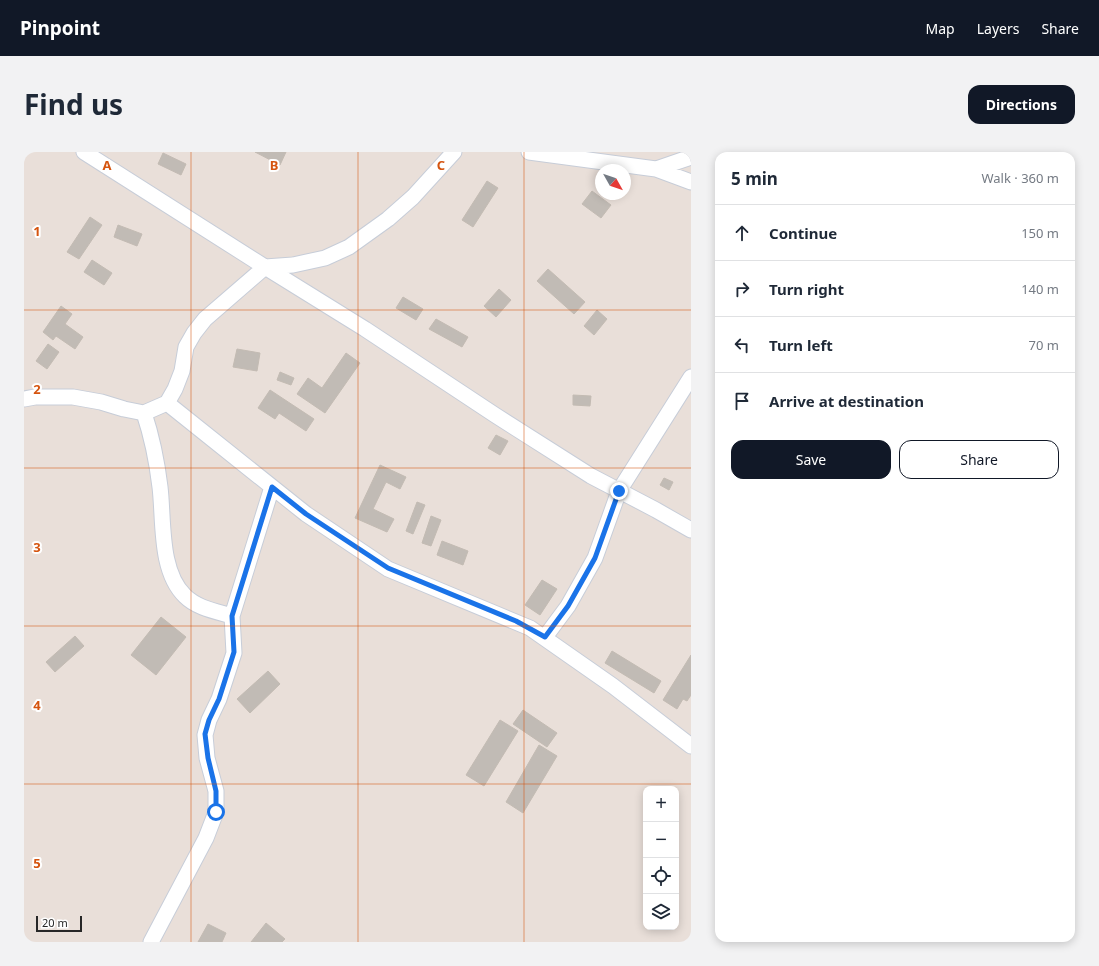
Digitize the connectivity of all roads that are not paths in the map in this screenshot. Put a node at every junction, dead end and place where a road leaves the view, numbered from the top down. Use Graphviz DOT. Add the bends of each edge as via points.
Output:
graph roads {
  1 [pos="84,152"];
  2 [pos="454,152"];
  3 [pos="530,152"];
  4 [pos="691,157"];
  5 [pos="656,169"];
  6 [pos="691,182"];
  7 [pos="265,268"];
  8 [pos="691,377"];
  9 [pos="24,399"];
  10 [pos="167,403"];
  11 [pos="144,413"];
  12 [pos="272,487"];
  13 [pos="619,491"];
  14 [pos="691,530"];
  15 [pos="232,616"];
  16 [pos="545,637"];
  17 [pos="691,746"];
  18 [pos="152,942"];
  1 -- 7 [label="street"];
  2 -- 7 [label="street" via="413,197 349,247 325,258"];
  3 -- 5 [label="street"];
  4 -- 5 [label="street"];
  5 -- 6 [label="street"];
  7 -- 10 [label="street" via="205,318 194,333 186,347 182,371"];
  7 -- 13 [label="street" via="365,329 591,476"];
  8 -- 13 [label="street"];
  9 -- 11 [label="street" via="73,397"];
  10 -- 11 [label="street"];
  10 -- 12 [label="street"];
  11 -- 15 [label="street" via="153,444 160,488 166,559 172,578 184,595 197,606"];
  12 -- 15 [label="street"];
  12 -- 16 [label="street" via="306,514 388,568 516,621"];
  13 -- 14 [label="street"];
  13 -- 16 [label="street" via="595,558 568,606"];
  15 -- 18 [label="street" via="234,652 205,734 216,791 216,812 206,838"];
  16 -- 17 [label="street"];
}
